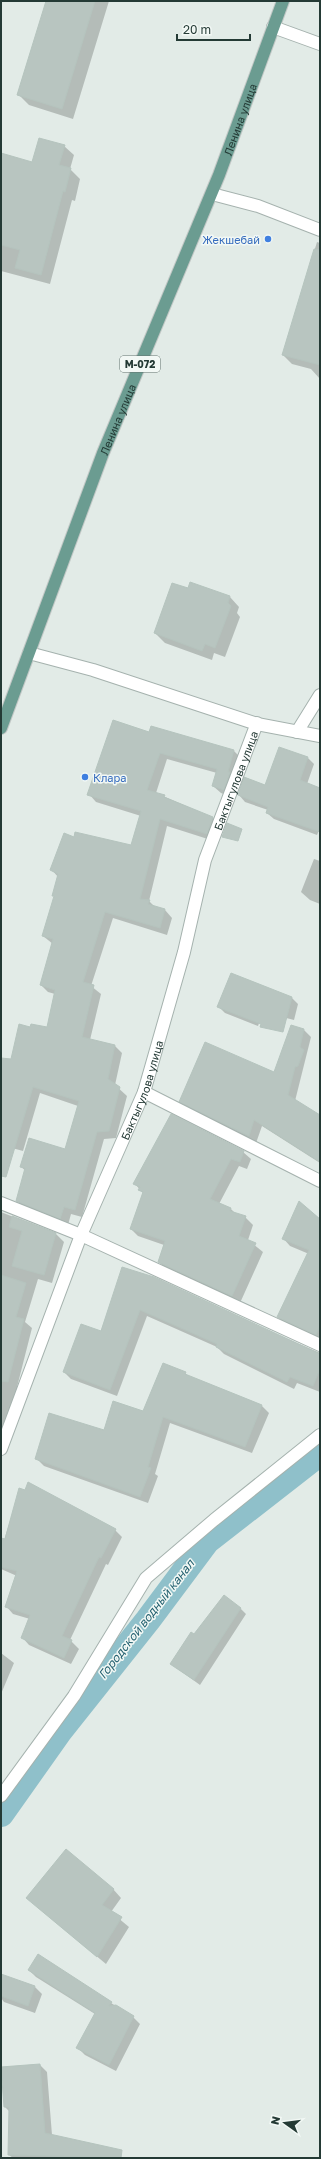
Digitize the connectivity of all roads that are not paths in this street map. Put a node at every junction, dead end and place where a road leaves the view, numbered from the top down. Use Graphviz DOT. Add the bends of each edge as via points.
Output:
graph roads {
  1 [pos="283,1"];
  2 [pos="273,27"];
  3 [pos="320,44"];
  4 [pos="212,194"];
  5 [pos="320,230"];
  6 [pos="29,653"];
  7 [pos="320,695"];
  8 [pos="257,723"];
  9 [pos="1,728"];
  10 [pos="297,732"];
  11 [pos="320,736"];
  12 [pos="144,1092"];
  13 [pos="320,1181"];
  14 [pos="1,1203"];
  15 [pos="81,1235"];
  16 [pos="320,1345"];
  17 [pos="320,1435"];
  18 [pos="1,1448"];
  19 [pos="1,1796"];
  1 -- 2 [label="main road, Ленина улица / М-072"];
  2 -- 3 [label="street"];
  2 -- 4 [label="main road, Ленина улица / М-072"];
  4 -- 5 [label="street" via="258,206"];
  4 -- 6 [label="main road, Ленина улица / М-072" via="103,453"];
  6 -- 8 [label="street" via="100,672"];
  6 -- 9 [label="main road, Ленина улица / М-072"];
  7 -- 10 [label="street"];
  8 -- 10 [label="street"];
  8 -- 12 [label="street, Бактыгулова улица" via="205,860 184,952"];
  10 -- 11 [label="street"];
  12 -- 13 [label="street"];
  12 -- 15 [label="street, Бактыгулова улица"];
  14 -- 15 [label="street"];
  15 -- 16 [label="street"];
  15 -- 18 [label="street, Бактыгулова улица"];
  17 -- 19 [label="street" via="146,1578 74,1696"];
}
